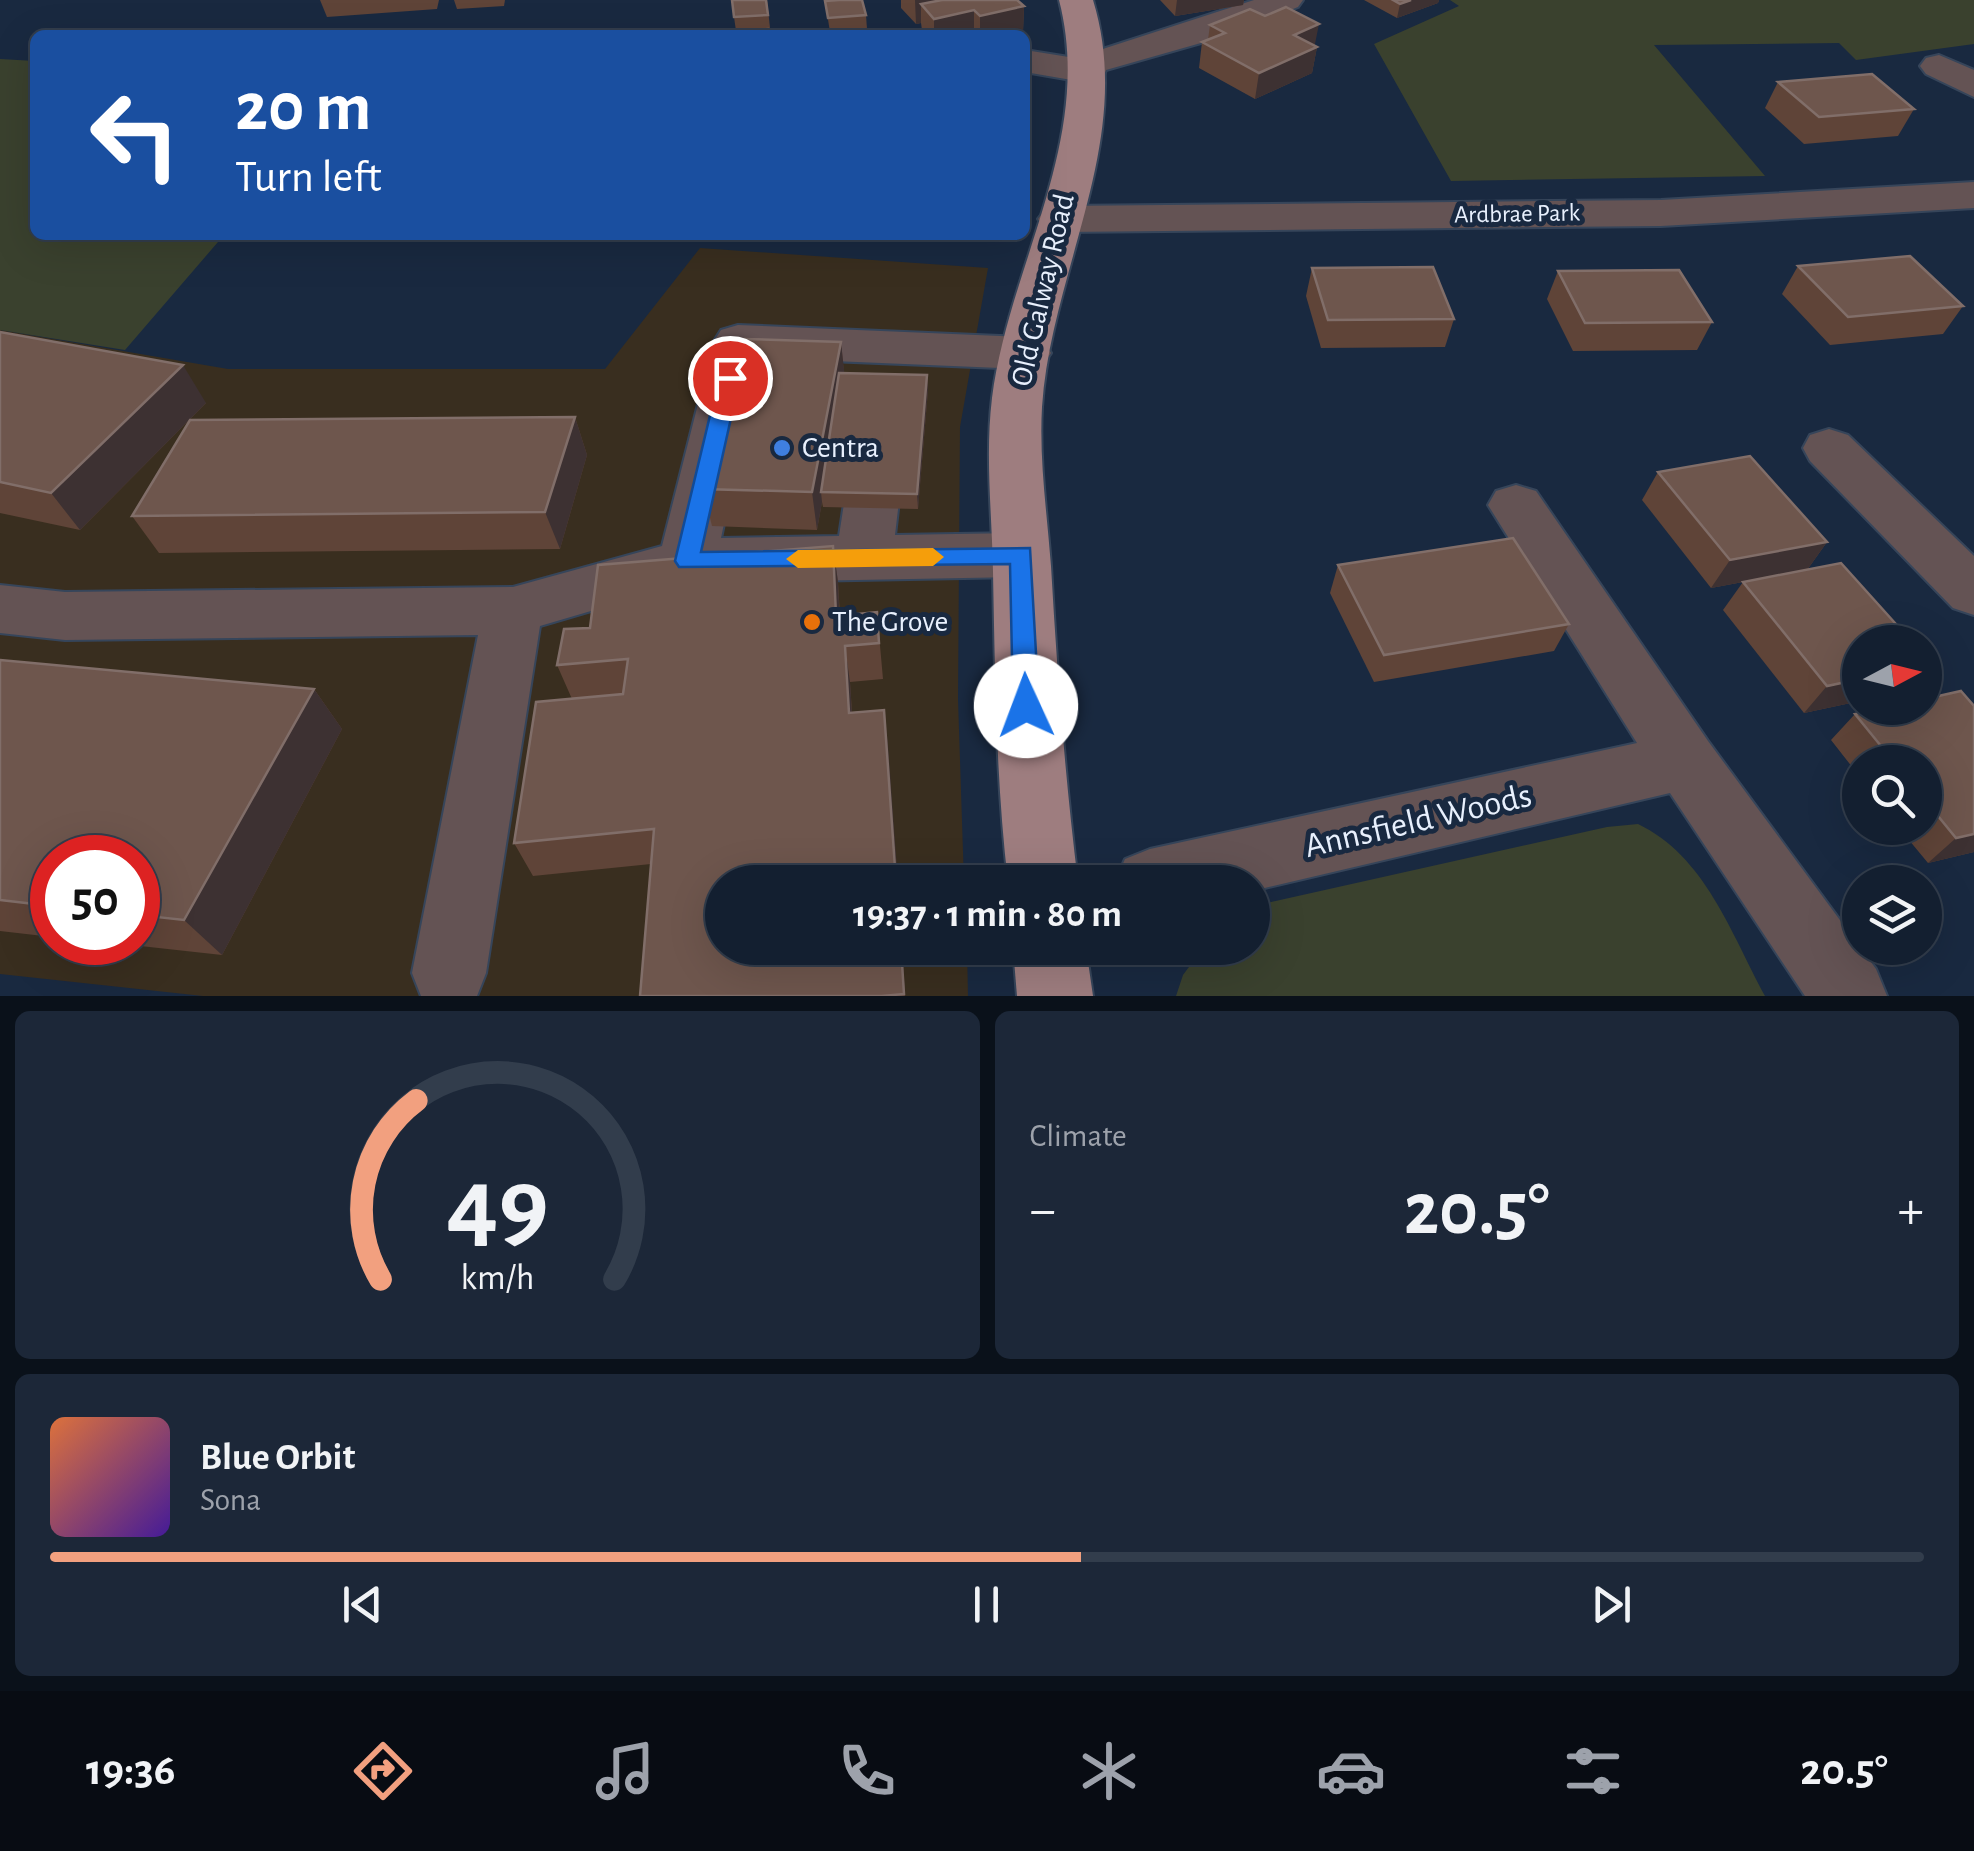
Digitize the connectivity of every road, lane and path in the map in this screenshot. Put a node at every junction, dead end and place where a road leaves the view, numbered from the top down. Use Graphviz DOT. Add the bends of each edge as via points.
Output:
graph roads {
  1 [pos="1076,0"];
  2 [pos="1286,0"];
  3 [pos="1030,62"];
  4 [pos="1939,66"];
  5 [pos="1090,68"];
  6 [pos="1974,86"];
  7 [pos="1974,195"];
  8 [pos="1060,219"];
  9 [pos="892,347"];
  10 [pos="1026,353"];
  11 [pos="1829,448"];
  12 [pos="1516,506"];
  13 [pos="1021,555"];
  14 [pos="864,558"];
  15 [pos="687,561"];
  16 [pos="1974,592"];
  17 [pos="0,609"];
  18 [pos="513,611"];
  19 [pos="1685,761"];
  20 [pos="1041,865"];
  21 [pos="1225,865"];
  22 [pos="1052,965"];
  23 [pos="448,973"];
  24 [pos="1055,996"];
  25 [pos="1848,996"];
  1 -- 5 [label="main road, Old Galway Road"];
  2 -- 5 [label="street"];
  3 -- 5 [label="street"];
  4 -- 6 [label="street"];
  5 -- 8 [label="main road, Old Galway Road"];
  7 -- 8 [label="street, Ardbrae Park" via="1662,213"];
  8 -- 10 [label="main road, Old Galway Road"];
  9 -- 10 [label="street"];
  9 -- 14 [label="street"];
  9 -- 15 [label="street" via="738,341"];
  10 -- 13 [label="main road, Old Galway Road" via="1016,421"];
  11 -- 16 [label="street"];
  12 -- 19 [label="street"];
  13 -- 14 [label="street"];
  13 -- 20 [label="main road, Old Galway Road" via="1027,744"];
  14 -- 15 [label="street"];
  15 -- 18 [label="street"];
  17 -- 18 [label="street" via="65,616"];
  18 -- 23 [label="street"];
  19 -- 21 [label="street, Annsfield Woods"];
  19 -- 25 [label="street"];
  22 -- 24 [label="main road"];
}
